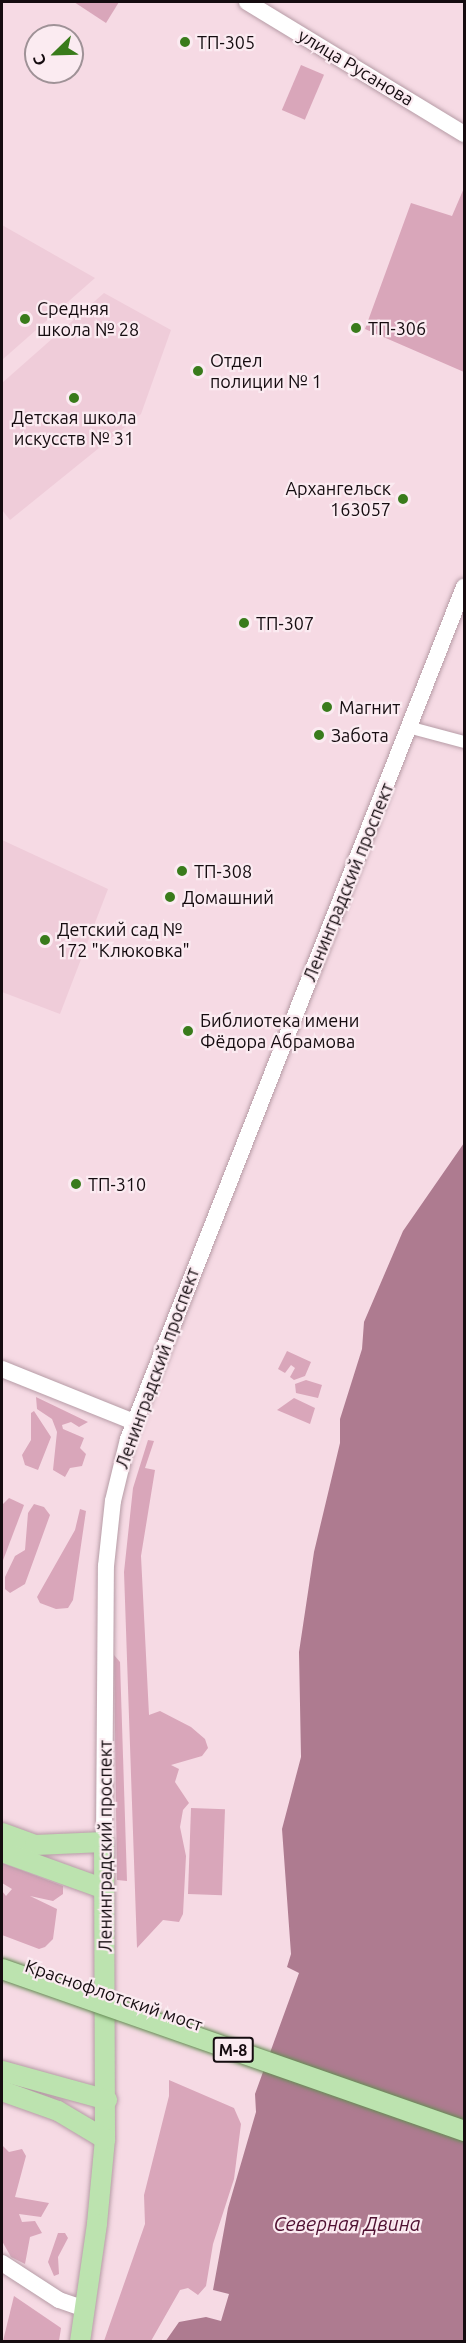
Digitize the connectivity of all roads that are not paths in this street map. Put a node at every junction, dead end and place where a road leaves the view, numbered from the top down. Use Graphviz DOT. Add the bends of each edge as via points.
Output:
graph roads {
  1 [pos="257,4"];
  2 [pos="465,134"];
  3 [pos="465,586"];
  4 [pos="408,727"];
  5 [pos="465,742"];
  6 [pos="2,1369"];
  7 [pos="134,1422"];
  8 [pos="2,1833"];
  9 [pos="104,1842"];
  10 [pos="2,1852"];
  11 [pos="105,1889"];
  12 [pos="2,1956"];
  13 [pos="2,1969"];
  14 [pos="2,2071"];
  15 [pos="2,2091"];
  16 [pos="107,2100"];
  17 [pos="465,2118"];
  18 [pos="465,2131"];
  19 [pos="105,2139"];
  20 [pos="2,2263"];
  21 [pos="85,2309"];
  22 [pos="80,2342"];
  1 -- 2 [label="main road, улица Русанова"];
  3 -- 4 [label="main road, Ленинградский проспект"];
  4 -- 5 [label="street"];
  4 -- 7 [label="main road, Ленинградский проспект"];
  6 -- 7 [label="main road"];
  7 -- 9 [label="main road, Ленинградский проспект" via="118,1473 106,1566"];
  8 -- 9 [label="main road" via="35,1845"];
  9 -- 11 [label="main road, Ленинградский проспект"];
  10 -- 11 [label="main road"];
  11 -- 16 [label="main road, Ленинградский проспект"];
  12 -- 17 [label="main road, Краснофлотский мост / М-8"];
  13 -- 18 [label="main road, Краснофлотский мост / М-8, bridge"];
  14 -- 16 [label="main road"];
  15 -- 19 [label="main road" via="58,2111"];
  16 -- 19 [label="main road, Ленинградский проспект"];
  19 -- 21 [label="main road, Ленинградский проспект"];
  20 -- 21 [label="main road" via="59,2300"];
  21 -- 22 [label="main road, Ленинградский проспект"];
}
